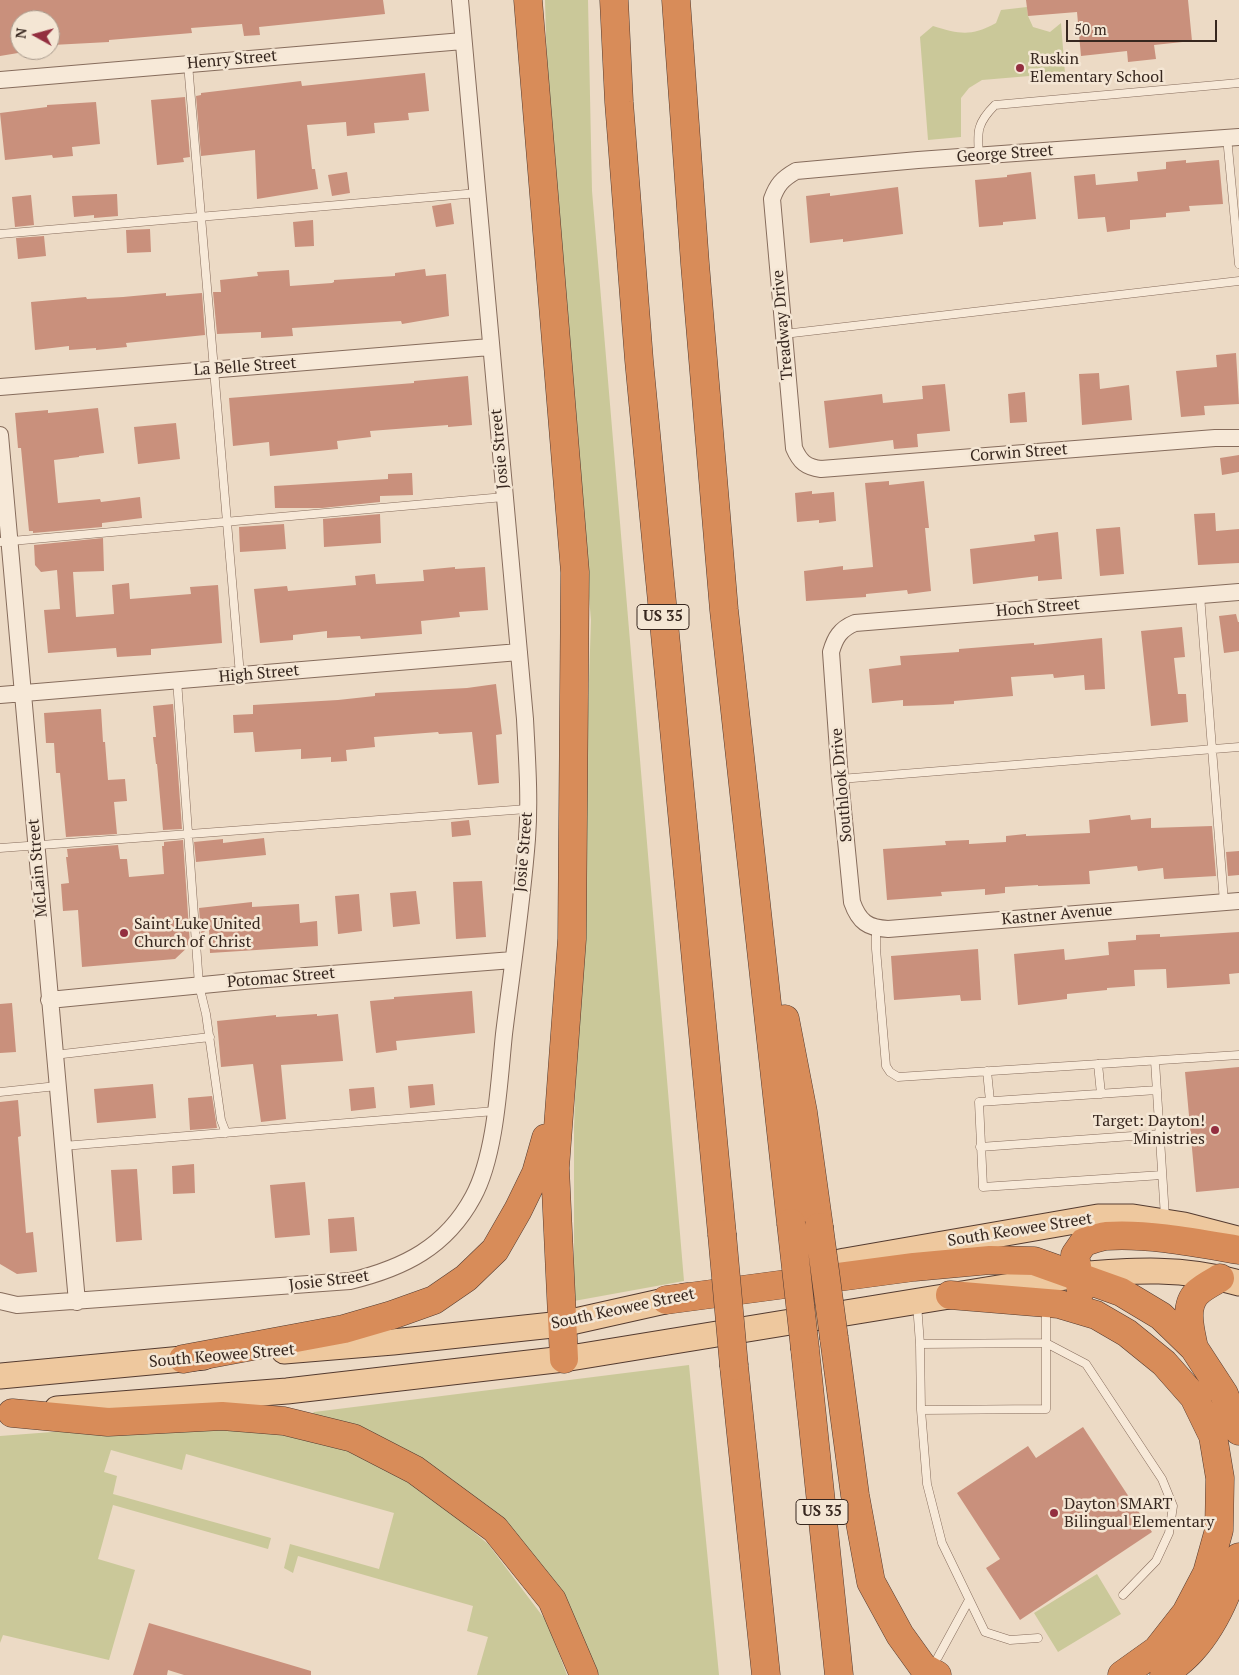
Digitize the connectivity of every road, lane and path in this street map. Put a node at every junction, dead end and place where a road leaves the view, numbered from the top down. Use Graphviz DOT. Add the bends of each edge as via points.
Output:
graph roads {
  1 [pos="460,0"];
  2 [pos="528,0"];
  3 [pos="614,0"];
  4 [pos="676,0"];
  5 [pos="463,41"];
  6 [pos="188,64"];
  7 [pos="0,80"];
  8 [pos="1239,83"];
  9 [pos="1233,137"];
  10 [pos="979,156"];
  11 [pos="776,187"];
  12 [pos="478,193"];
  13 [pos="200,217"];
  14 [pos="0,234"];
  15 [pos="1239,264"];
  16 [pos="1239,281"];
  17 [pos="784,334"];
  18 [pos="490,347"];
  19 [pos="213,369"];
  20 [pos="0,387"];
  21 [pos="0,435"];
  22 [pos="1239,438"];
  23 [pos="802,462"];
  24 [pos="504,497"];
  25 [pos="226,522"];
  26 [pos="5,542"];
  27 [pos="1239,592"];
  28 [pos="1200,595"];
  29 [pos="840,633"];
  30 [pos="519,652"];
  31 [pos="240,675"];
  32 [pos="177,680"];
  33 [pos="22,693"];
  34 [pos="0,695"];
  35 [pos="1239,747"];
  36 [pos="1212,749"];
  37 [pos="840,779"];
  38 [pos="527,809"];
  39 [pos="188,834"];
  40 [pos="749,841"];
  41 [pos="36,845"];
  42 [pos="0,848"];
  43 [pos="1232,901"];
  44 [pos="876,928"];
  45 [pos="513,960"];
  46 [pos="200,985"];
  47 [pos="49,1000"];
  48 [pos="210,1037"];
  49 [pos="54,1055"];
  50 [pos="1239,1055"];
  51 [pos="1155,1061"];
  52 [pos="1098,1064"];
  53 [pos="987,1072"];
  54 [pos="57,1086"];
  55 [pos="561,1086"];
  56 [pos="1156,1090"];
  57 [pos="0,1092"];
  58 [pos="1101,1094"];
  59 [pos="990,1101"];
  60 [pos="495,1111"];
  61 [pos="226,1133"];
  62 [pos="1160,1134"];
  63 [pos="63,1146"];
  64 [pos="980,1148"];
  65 [pos="1162,1175"];
  66 [pos="1166,1222"];
  67 [pos="1239,1232"];
  68 [pos="1214,1233"];
  69 [pos="1239,1240"];
  70 [pos="1239,1250"];
  71 [pos="1078,1275"];
  72 [pos="1230,1281"];
  73 [pos="950,1295"];
  74 [pos="666,1300"];
  75 [pos="0,1301"];
  76 [pos="917,1301"];
  77 [pos="77,1302"];
  78 [pos="1046,1303"];
  79 [pos="1096,1315"];
  80 [pos="562,1324"];
  81 [pos="1046,1343"];
  82 [pos="920,1344"];
  83 [pos="1194,1348"];
  84 [pos="183,1359"];
  85 [pos="564,1359"];
  86 [pos="0,1376"];
  87 [pos="920,1410"];
  88 [pos="6,1413"];
  89 [pos="1239,1431"];
  90 [pos="749,1516"];
  91 [pos="1239,1557"];
  92 [pos="1123,1595"];
  93 [pos="969,1600"];
  94 [pos="1038,1638"];
  95 [pos="937,1666"];
  96 [pos="584,1675"];
  97 [pos="757,1675"];
  98 [pos="766,1675"];
  99 [pos="839,1675"];
  100 [pos="1122,1675"];
  101 [pos="1164,1675"];
  1 -- 5 [label="street, Josie Street"];
  2 -- 55 [label="highway" via="575,572 572,939"];
  3 -- 90 [label="highway, US 35, bridge" via="639,360"];
  4 -- 40 [label="highway, US 35" via="724,610"];
  5 -- 6 [label="street, Henry Street"];
  5 -- 12 [label="street, Josie Street"];
  6 -- 7 [label="street, Henry Street"];
  6 -- 13 [label="lane"];
  8 -- 10 [label="lane" via="995,105 984,116 977,134"];
  9 -- 10 [label="street, George Street"];
  9 -- 15 [label="lane"];
  10 -- 11 [label="street, George Street" via="796,172"];
  11 -- 17 [label="street, Treadway Drive" via="772,199"];
  12 -- 13 [label="lane"];
  12 -- 18 [label="street, Josie Street"];
  13 -- 14 [label="lane"];
  13 -- 19 [label="lane"];
  16 -- 17 [label="lane"];
  17 -- 23 [label="street, Treadway Drive" via="794,448"];
  18 -- 19 [label="street, La Belle Street"];
  18 -- 24 [label="street, Josie Street"];
  19 -- 20 [label="street, La Belle Street"];
  19 -- 25 [label="lane"];
  21 -- 26 [label="street, McLain Street"];
  22 -- 23 [label="street, Corwin Street" via="821,469"];
  24 -- 25 [label="lane"];
  24 -- 30 [label="street, Josie Street"];
  25 -- 26 [label="lane"];
  25 -- 31 [label="lane"];
  26 -- 33 [label="street, McLain Street"];
  27 -- 28 [label="street, Hoch Street"];
  28 -- 29 [label="street, Hoch Street" via="855,623"];
  28 -- 36 [label="lane"];
  29 -- 37 [label="street, Southlook Drive" via="831,652"];
  30 -- 31 [label="street, High Street"];
  30 -- 38 [label="street, Josie Street" via="528,777"];
  31 -- 32 [label="street, High Street"];
  32 -- 33 [label="street, High Street"];
  32 -- 39 [label="lane"];
  33 -- 34 [label="street, High Street"];
  33 -- 41 [label="street, McLain Street"];
  35 -- 36 [label="lane"];
  36 -- 37 [label="lane"];
  36 -- 43 [label="lane"];
  37 -- 44 [label="street, Southlook Drive" via="852,902 864,923"];
  38 -- 39 [label="lane"];
  38 -- 45 [label="street, Josie Street" via="527,838"];
  39 -- 41 [label="lane"];
  39 -- 46 [label="lane"];
  40 -- 95 [label="highway, bridge" via="803,1112 854,1494 871,1582 900,1635 923,1667"];
  40 -- 99 [label="highway, US 35, bridge"];
  41 -- 42 [label="lane"];
  41 -- 47 [label="street, McLain Street"];
  43 -- 44 [label="street, Kastner Avenue"];
  44 -- 53 [label="lane" via="886,1066 890,1072 902,1077"];
  45 -- 46 [label="street, Potomac Street"];
  45 -- 60 [label="street, Josie Street"];
  46 -- 47 [label="street, Potomac Street"];
  46 -- 48 [label="lane"];
  47 -- 49 [label="street, McLain Street"];
  48 -- 49 [label="lane"];
  48 -- 61 [label="lane" via="221,1120"];
  49 -- 54 [label="street, McLain Street"];
  50 -- 51 [label="lane"];
  51 -- 52 [label="lane"];
  51 -- 56 [label="lane"];
  52 -- 53 [label="lane"];
  52 -- 58 [label="lane"];
  53 -- 59 [label="lane"];
  54 -- 57 [label="lane"];
  54 -- 63 [label="street, McLain Street"];
  55 -- 80 [label="highway" via="555,1168"];
  55 -- 84 [label="highway" via="536,1173 495,1250 466,1278 434,1300 344,1329"];
  56 -- 58 [label="lane"];
  56 -- 62 [label="lane"];
  58 -- 59 [label="lane"];
  59 -- 64 [label="lane" via="979,1102"];
  60 -- 61 [label="lane"];
  60 -- 77 [label="street, Josie Street" via="490,1149 473,1197 455,1224 414,1259 377,1275 350,1281"];
  61 -- 63 [label="lane"];
  62 -- 64 [label="lane"];
  62 -- 65 [label="lane"];
  63 -- 77 [label="street, McLain Street"];
  64 -- 65 [label="lane" via="984,1187"];
  65 -- 66 [label="lane"];
  66 -- 68 [label="main road, South Keowee Street"];
  66 -- 74 [label="main road, South Keowee Street" via="1133,1217 1098,1217 845,1260"];
  67 -- 68 [label="main road"];
  68 -- 69 [label="main road, South Keowee Street"];
  70 -- 71 [label="highway" via="1133,1236 1104,1236 1084,1242 1075,1255"];
  71 -- 72 [label="main road" via="1149,1270"];
  71 -- 73 [label="main road"];
  71 -- 74 [label="highway" via="1034,1261 990,1260"];
  71 -- 79 [label="highway" via="1082,1295"];
  71 -- 83 [label="highway" via="1121,1292 1161,1316"];
  72 -- 83 [label="highway" via="1196,1294 1189,1319"];
  73 -- 76 [label="main road"];
  73 -- 78 [label="highway"];
  74 -- 80 [label="main road, South Keowee Street"];
  75 -- 77 [label="street, Josie Street" via="17,1305"];
  76 -- 82 [label="lane"];
  76 -- 85 [label="main road"];
  78 -- 79 [label="highway"];
  78 -- 81 [label="lane"];
  79 -- 100 [label="highway" via="1127,1333 1164,1363 1194,1397 1213,1436 1220,1478 1219,1530 1207,1573 1186,1613 1156,1650"];
  80 -- 84 [label="main road, South Keowee Street"];
  80 -- 85 [label="highway"];
  81 -- 82 [label="lane"];
  81 -- 87 [label="lane" via="1046,1409"];
  81 -- 92 [label="lane" via="1086,1364 1162,1479 1173,1506 1168,1533 1156,1560"];
  82 -- 87 [label="lane"];
  83 -- 89 [label="highway" via="1224,1394"];
  84 -- 86 [label="main road, South Keowee Street"];
  85 -- 88 [label="main road" via="287,1392"];
  87 -- 93 [label="lane" via="927,1484 942,1543"];
  88 -- 96 [label="highway" via="108,1422 222,1416 284,1421 352,1438 415,1470 495,1529 552,1600"];
  90 -- 97 [label="highway"];
  90 -- 98 [label="highway, US 35"];
  91 -- 101 [label="highway" via="1215,1618 1191,1651"];
  93 -- 94 [label="lane" via="985,1632 1010,1640"];
  93 -- 95 [label="lane"];
}
